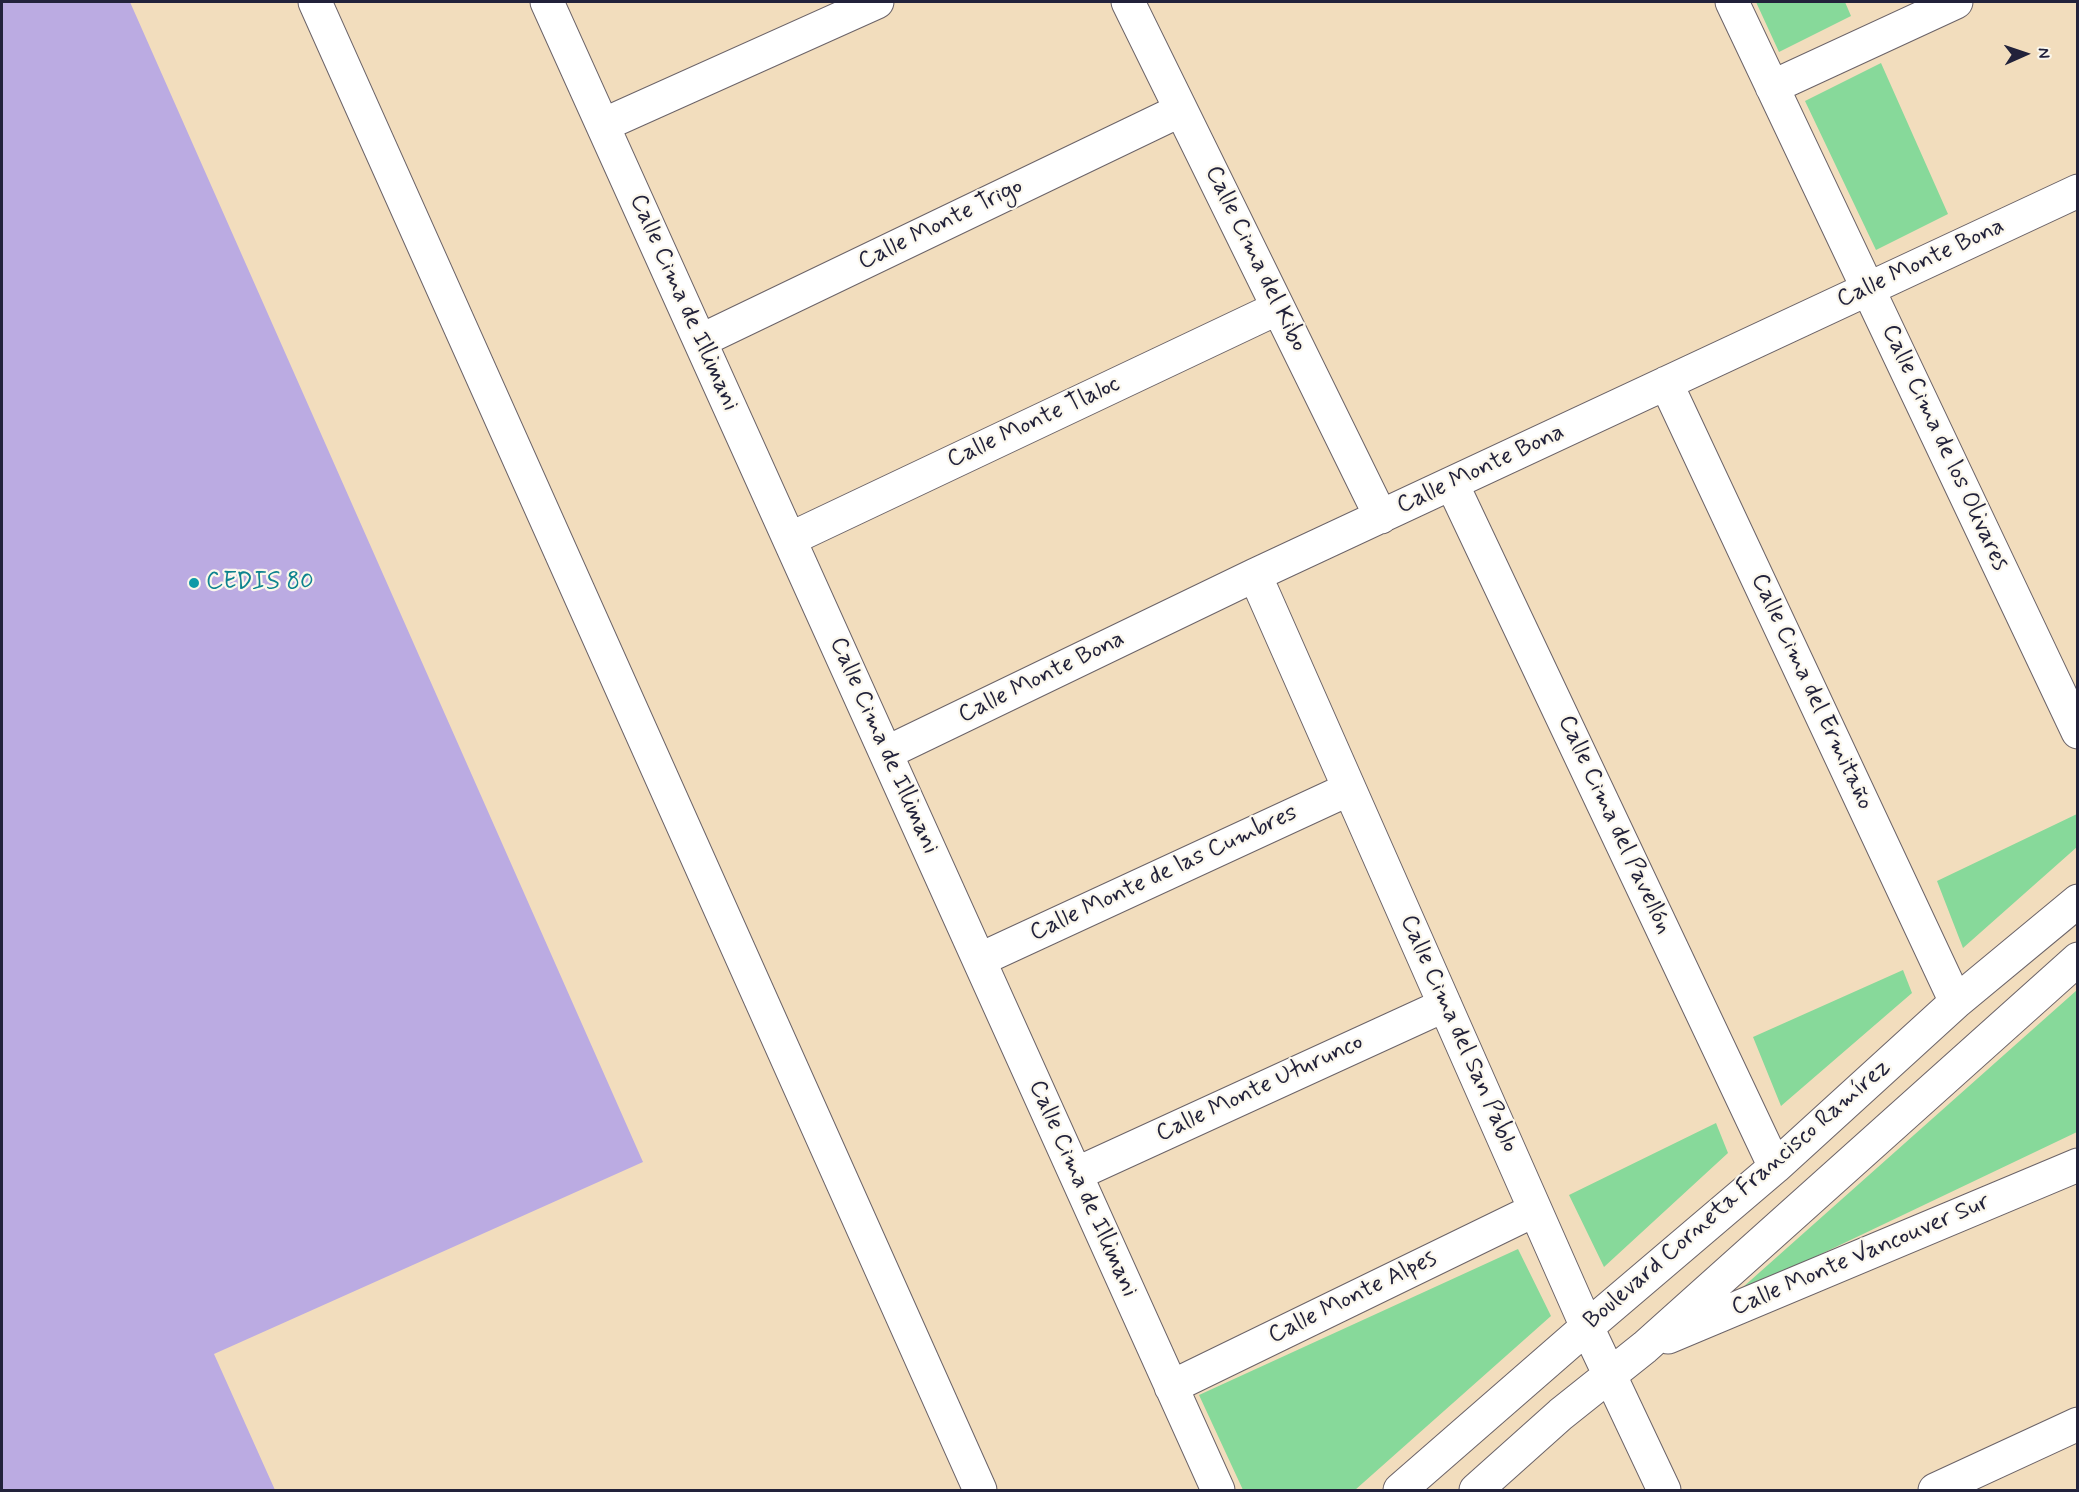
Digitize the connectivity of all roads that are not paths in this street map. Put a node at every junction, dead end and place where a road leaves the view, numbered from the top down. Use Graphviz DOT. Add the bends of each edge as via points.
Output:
graph roads {
  1 [pos="315,2"];
  2 [pos="547,2"];
  3 [pos="877,2"];
  4 [pos="1128,2"];
  5 [pos="1731,2"];
  6 [pos="1956,2"];
  7 [pos="1772,87"];
  8 [pos="1181,110"];
  9 [pos="603,125"];
  10 [pos="2077,192"];
  11 [pos="1868,288"];
  12 [pos="1278,308"];
  13 [pos="700,341"];
  14 [pos="1666,383"];
  15 [pos="1452,484"];
  16 [pos="1381,516"];
  17 [pos="790,539"];
  18 [pos="1255,576"];
  19 [pos="2078,732"];
  20 [pos="886,753"];
  21 [pos="1350,789"];
  22 [pos="2078,901"];
  23 [pos="2078,959"];
  24 [pos="979,960"];
  25 [pos="1956,1002"];
  26 [pos="1445,1005"];
  27 [pos="2078,1165"];
  28 [pos="1775,1167"];
  29 [pos="1076,1174"];
  30 [pos="1535,1210"];
  31 [pos="1587,1327"];
  32 [pos="1645,1347"];
  33 [pos="1609,1375"];
  34 [pos="1171,1386"];
  35 [pos="2078,1425"];
  36 [pos="980,1491"];
  37 [pos="1218,1491"];
  38 [pos="1400,1491"];
  39 [pos="1476,1491"];
  40 [pos="1664,1491"];
  41 [pos="1935,1491"];
  1 -- 36 [label="street"];
  2 -- 9 [label="street, Calle Cima de Illimani"];
  3 -- 9 [label="street"];
  4 -- 8 [label="street, Calle Cima del Kibo"];
  5 -- 7 [label="street, Calle Cima de los Olivares"];
  6 -- 7 [label="street"];
  7 -- 11 [label="street, Calle Cima de los Olivares"];
  8 -- 12 [label="street, Calle Cima del Kibo"];
  8 -- 13 [label="street, Calle Monte Trigo"];
  9 -- 13 [label="street, Calle Cima de Illimani"];
  10 -- 11 [label="street, Calle Monte Bona"];
  11 -- 14 [label="street, Calle Monte Bona"];
  11 -- 19 [label="street, Calle Cima de los Olivares"];
  12 -- 16 [label="street, Calle Cima del Kibo"];
  12 -- 17 [label="street, Calle Monte Tlaloc"];
  13 -- 17 [label="street, Calle Cima de Illimani"];
  14 -- 15 [label="street, Calle Monte Bona"];
  14 -- 25 [label="street, Calle Cima del Ermitaño"];
  15 -- 16 [label="street, Calle Monte Bona"];
  15 -- 28 [label="street, Calle Cima del Pavellón"];
  16 -- 18 [label="street, Calle Monte Bona"];
  17 -- 20 [label="street, Calle Cima de Illimani"];
  18 -- 20 [label="street, Calle Monte Bona"];
  18 -- 21 [label="street, Calle Cima del San Pablo"];
  20 -- 24 [label="street, Calle Cima de Illimani"];
  21 -- 24 [label="street, Calle Monte de las Cumbres"];
  21 -- 26 [label="street, Calle Cima del San Pablo"];
  22 -- 25 [label="street, Boulevard Corneta Francisco Ramírez"];
  23 -- 32 [label="street, Boulevard Corneta Francisco Ramírez"];
  24 -- 29 [label="street, Calle Cima de Illimani"];
  25 -- 28 [label="street, Boulevard Corneta Francisco Ramírez"];
  26 -- 29 [label="street, Calle Monte Uturunco"];
  26 -- 30 [label="street, Calle Cima del San Pablo"];
  27 -- 32 [label="street, Calle Monte Vancouver Sur"];
  28 -- 31 [label="street, Boulevard Corneta Francisco Ramírez"];
  29 -- 34 [label="street, Calle Cima de Illimani"];
  30 -- 31 [label="street, Calle Cima del San Pablo"];
  30 -- 34 [label="street, Calle Monte Alpes"];
  31 -- 33 [label="street, Calle Cima del San Pablo"];
  31 -- 38 [label="street, Boulevard Corneta Francisco Ramírez"];
  32 -- 33 [label="street, Boulevard Corneta Francisco Ramírez"];
  33 -- 39 [label="street, Boulevard Corneta Francisco Ramírez"];
  33 -- 40 [label="street, Calle Cima del San Pablo"];
  34 -- 37 [label="street, Calle Cima de Illimani"];
  35 -- 41 [label="street"];
}
